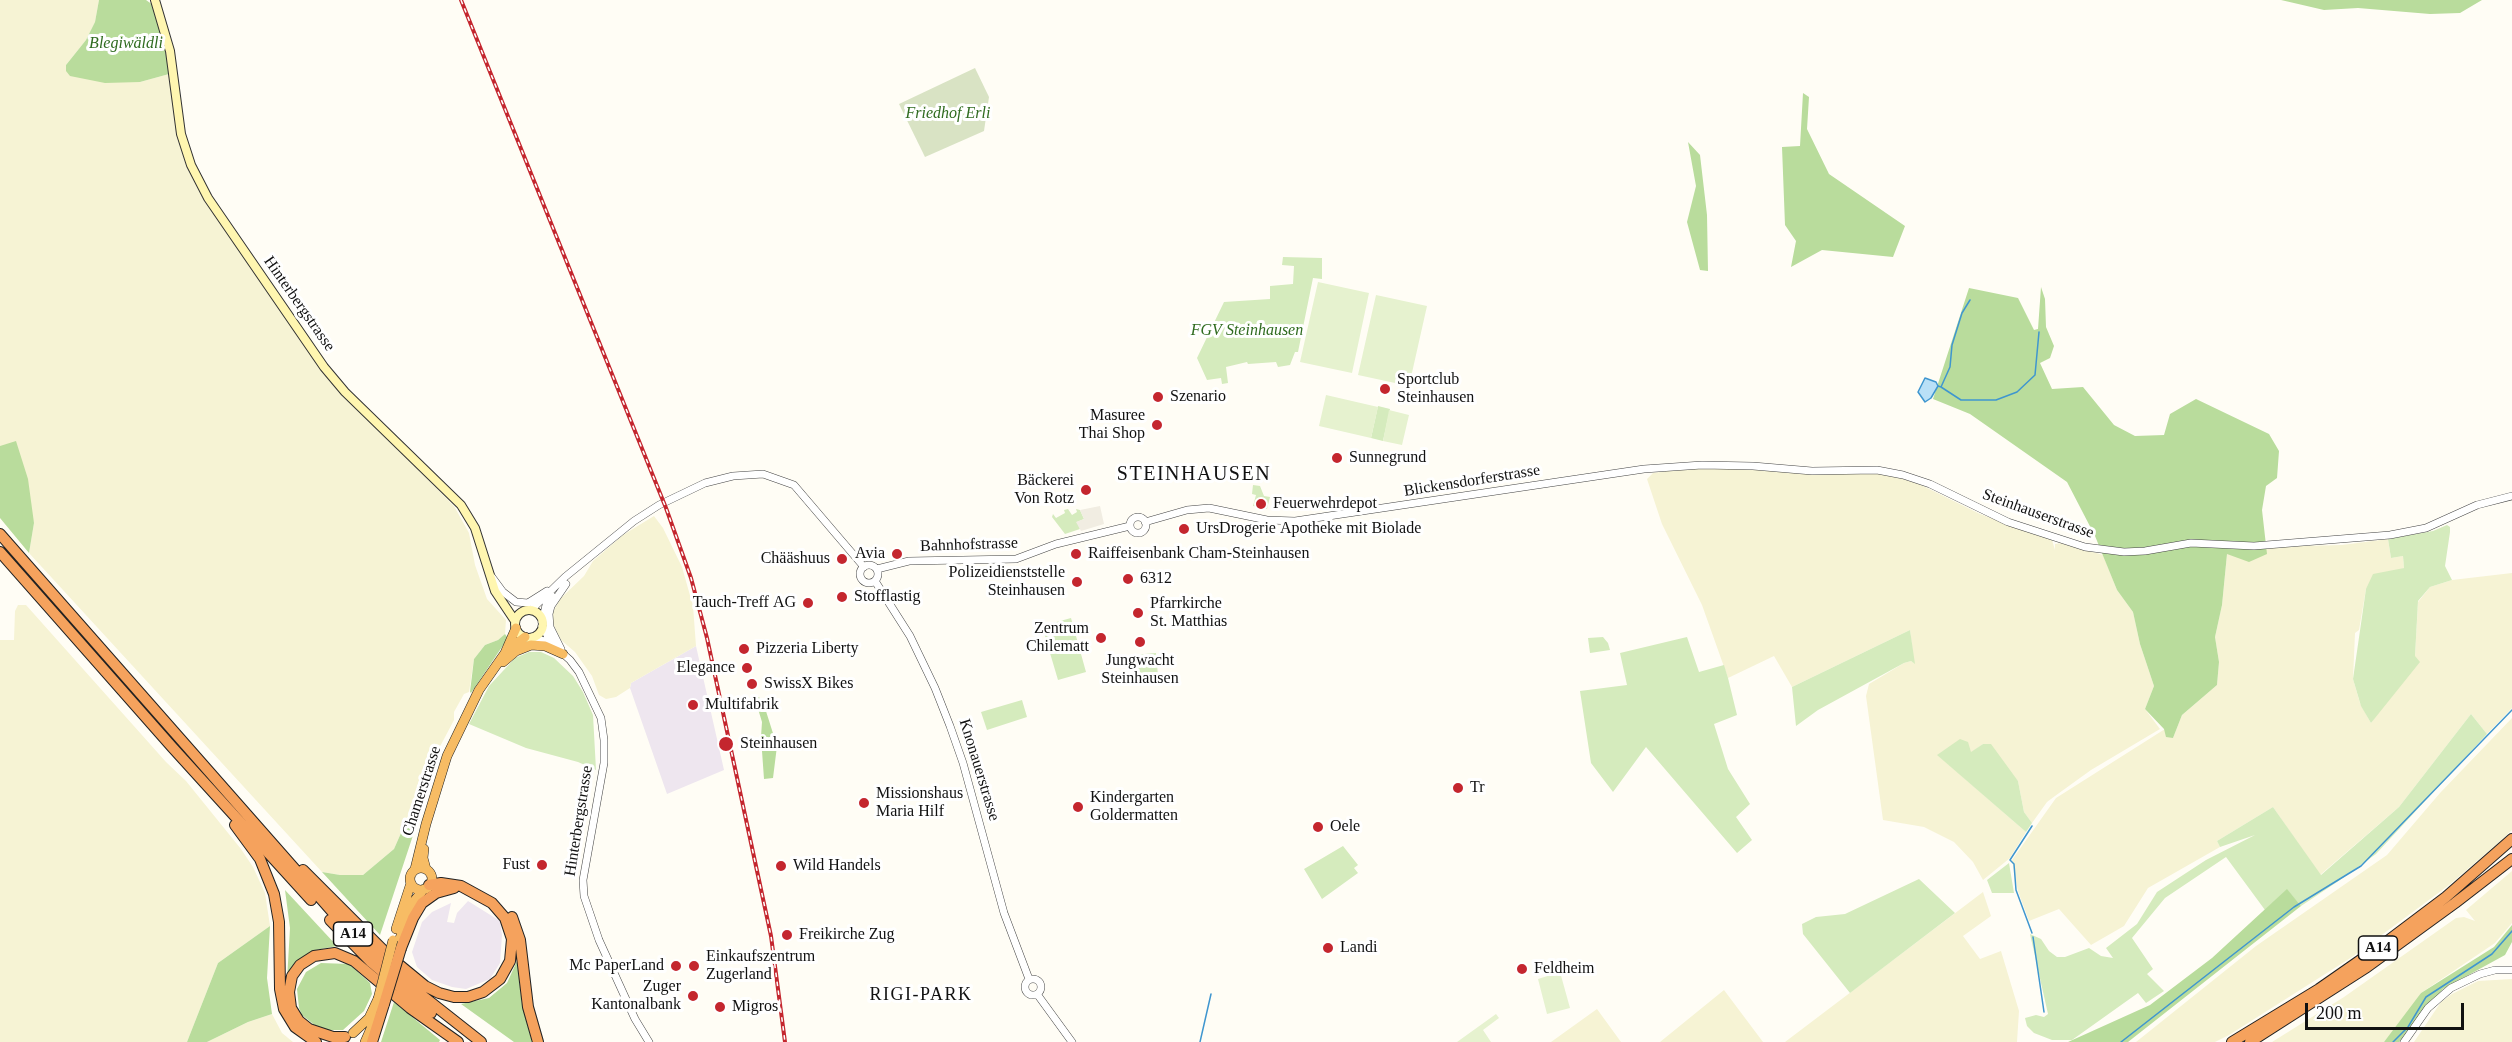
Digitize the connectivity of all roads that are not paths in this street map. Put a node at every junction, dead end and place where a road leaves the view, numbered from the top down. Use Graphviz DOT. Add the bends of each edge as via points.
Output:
graph roads {
  1 [pos="155,0"];
  2 [pos="1663,467"];
  3 [pos="2512,496"];
  4 [pos="1145,522"];
  5 [pos="1130,526"];
  6 [pos="0,534"];
  7 [pos="0,552"];
  8 [pos="864,567"];
  9 [pos="877,569"];
  10 [pos="487,570"];
  11 [pos="566,580"];
  12 [pos="874,581"];
  13 [pos="493,584"];
  14 [pos="531,610"];
  15 [pos="521,612"];
  16 [pos="542,624"];
  17 [pos="516,625"];
  18 [pos="529,637"];
  19 [pos="552,644"];
  20 [pos="505,653"];
  21 [pos="563,654"];
  22 [pos="490,675"];
  23 [pos="463,723"];
  24 [pos="172,747"];
  25 [pos="241,808"];
  26 [pos="2512,839"];
  27 [pos="2512,851"];
  28 [pos="2512,859"];
  29 [pos="415,869"];
  30 [pos="428,879"];
  31 [pos="411,883"];
  32 [pos="475,893"];
  33 [pos="397,945"];
  34 [pos="2392,949"];
  35 [pos="2512,970"];
  36 [pos="381,1002"];
  37 [pos="303,1034"];
  38 [pos="346,1037"];
  39 [pos="316,1042"];
  40 [pos="331,1042"];
  41 [pos="364,1042"];
  42 [pos="372,1042"];
  43 [pos="458,1042"];
  44 [pos="469,1042"];
  45 [pos="481,1042"];
  46 [pos="538,1042"];
  47 [pos="649,1042"];
  48 [pos="1072,1042"];
  49 [pos="2232,1042"];
  50 [pos="2250,1042"];
  51 [pos="2404,1042"];
  1 -- 10 [label="main road, Hinterbergstrasse" via="170,51 181,134 208,198 324,367 461,505 475,528"];
  2 -- 3 [label="street, Steinhauserstrasse" via="1718,465 1893,472 1930,484 2008,522 2085,547 2115,552 2191,543 2254,546 2390,535 2426,528 2477,505"];
  2 -- 4 [label="street, Blickensdorferstrasse" via="1295,521 1267,520 1209,508"];
  4 -- 5 [label="street" via="1137,517"];
  4 -- 5 [label="street" via="1140,532"];
  5 -- 9 [label="street, Bahnhofstrasse" via="1056,544 1016,560 909,561"];
  6 -- 25 [label="highway, A14"];
  7 -- 24 [label="highway, A14"];
  8 -- 9 [label="street" via="871,565"];
  8 -- 11 [label="street" via="797,488 763,474 721,478 666,502 622,529"];
  8 -- 12 [label="street" via="863,580"];
  9 -- 12 [label="street"];
  10 -- 11 [label="street" via="510,599 521,603 536,599"];
  10 -- 13 [label="main road, Hinterbergstrasse"];
  11 -- 14 [label="street"];
  11 -- 16 [label="street" via="546,605"];
  11 -- 21 [label="street" via="551,606 549,622"];
  12 -- 48 [label="street, Knonauerstrasse" via="910,636 950,726 1004,913 1029,980 1025,984 1027,992 1037,994"];
  13 -- 15 [label="main road, Hinterbergstrasse" via="507,603"];
  13 -- 17 [label="main road, Hinterbergstrasse"];
  14 -- 15 [label="main road"];
  14 -- 16 [label="main road" via="538,614"];
  15 -- 17 [label="main road"];
  16 -- 18 [label="main road" via="539,633"];
  16 -- 19 [label="street, Hinterbergstrasse"];
  17 -- 18 [label="main road"];
  17 -- 20 [label="highway, Chamerstrasse"];
  18 -- 19 [label="street, Hinterbergstrasse"];
  18 -- 20 [label="highway, Chamerstrasse"];
  19 -- 21 [label="street, Hinterbergstrasse"];
  20 -- 22 [label="highway, Chamerstrasse"];
  21 -- 22 [label="highway" via="538,645 524,647"];
  21 -- 47 [label="street, Hinterbergstrasse" via="584,681 604,733 604,763 583,880 584,896 599,940"];
  22 -- 23 [label="highway, Chamerstrasse"];
  23 -- 29 [label="highway, Chamerstrasse" via="440,774"];
  23 -- 30 [label="highway, Chamerstrasse" via="425,844 423,858"];
  24 -- 37 [label="highway" via="247,841 267,873 278,915 281,999 290,1021"];
  24 -- 44 [label="highway, A14" via="358,949"];
  25 -- 32 [label="highway" via="391,958 425,986 444,995 468,997 486,990 503,976 511,957 512,939 505,918 496,906"];
  25 -- 45 [label="highway, A14" via="365,946"];
  26 -- 49 [label="highway, A14" via="2446,897 2385,943"];
  27 -- 34 [label="highway, A14"];
  28 -- 34 [label="highway"];
  29 -- 30 [label="highway"];
  29 -- 31 [label="highway, Chamerstrasse"];
  30 -- 31 [label="highway" via="418,890"];
  30 -- 32 [label="highway"];
  30 -- 33 [label="highway" via="410,906"];
  30 -- 46 [label="highway" via="458,880 484,889 509,911 519,934 528,1007"];
  31 -- 33 [label="highway, Chamerstrasse"];
  32 -- 33 [label="highway" via="452,888 430,896"];
  33 -- 36 [label="highway, bridge"];
  34 -- 50 [label="highway, A14"];
  35 -- 51 [label="street" via="2480,974 2451,988 2428,1008"];
  36 -- 38 [label="highway"];
  36 -- 41 [label="highway"];
  36 -- 42 [label="highway"];
  37 -- 39 [label="highway"];
  37 -- 40 [label="highway"];
  38 -- 41 [label="highway" via="360,1035"];
  38 -- 43 [label="highway" via="309,1029 291,1008 292,976 314,956 331,953 350,958"];
}
